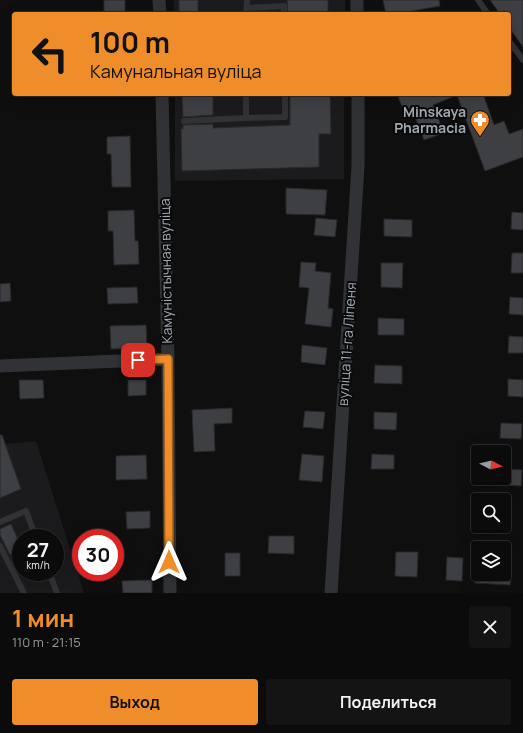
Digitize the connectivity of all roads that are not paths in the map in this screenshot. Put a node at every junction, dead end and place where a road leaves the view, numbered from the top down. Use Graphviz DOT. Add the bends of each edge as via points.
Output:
graph roads {
  1 [pos="159,0"];
  2 [pos="247,0"];
  3 [pos="357,0"];
  4 [pos="478,0"];
  5 [pos="246,11"];
  6 [pos="160,12"];
  7 [pos="284,12"];
  8 [pos="357,12"];
  9 [pos="487,12"];
  10 [pos="511,44"];
  11 [pos="523,60"];
  12 [pos="162,96"];
  13 [pos="246,96"];
  14 [pos="285,96"];
  15 [pos="358,96"];
  16 [pos="246,118"];
  17 [pos="184,121"];
  18 [pos="168,359"];
  19 [pos="0,366"];
  20 [pos="0,522"];
  21 [pos="33,529"];
  22 [pos="0,546"];
  23 [pos="52,581"];
  24 [pos="24,593"];
  25 [pos="57,593"];
  26 [pos="170,593"];
  27 [pos="331,593"];
  1 -- 6 [label="street"];
  2 -- 5 [label="lane"];
  3 -- 8 [label="street"];
  4 -- 9 [label="lane"];
  5 -- 7 [label="lane" via="284,6"];
  10 -- 11 [label="lane"];
  12 -- 18 [label="street, Камуністычная вуліца"];
  13 -- 16 [label="lane"];
  14 -- 16 [label="lane" via="285,118"];
  15 -- 27 [label="street, вуліца 11-га Ліпеня" via="358,166"];
  16 -- 17 [label="lane"];
  18 -- 19 [label="street"];
  18 -- 26 [label="street, Камуністычная вуліца"];
  20 -- 21 [label="lane" via="26,511"];
  22 -- 24 [label="lane"];
  23 -- 25 [label="lane"];
}
